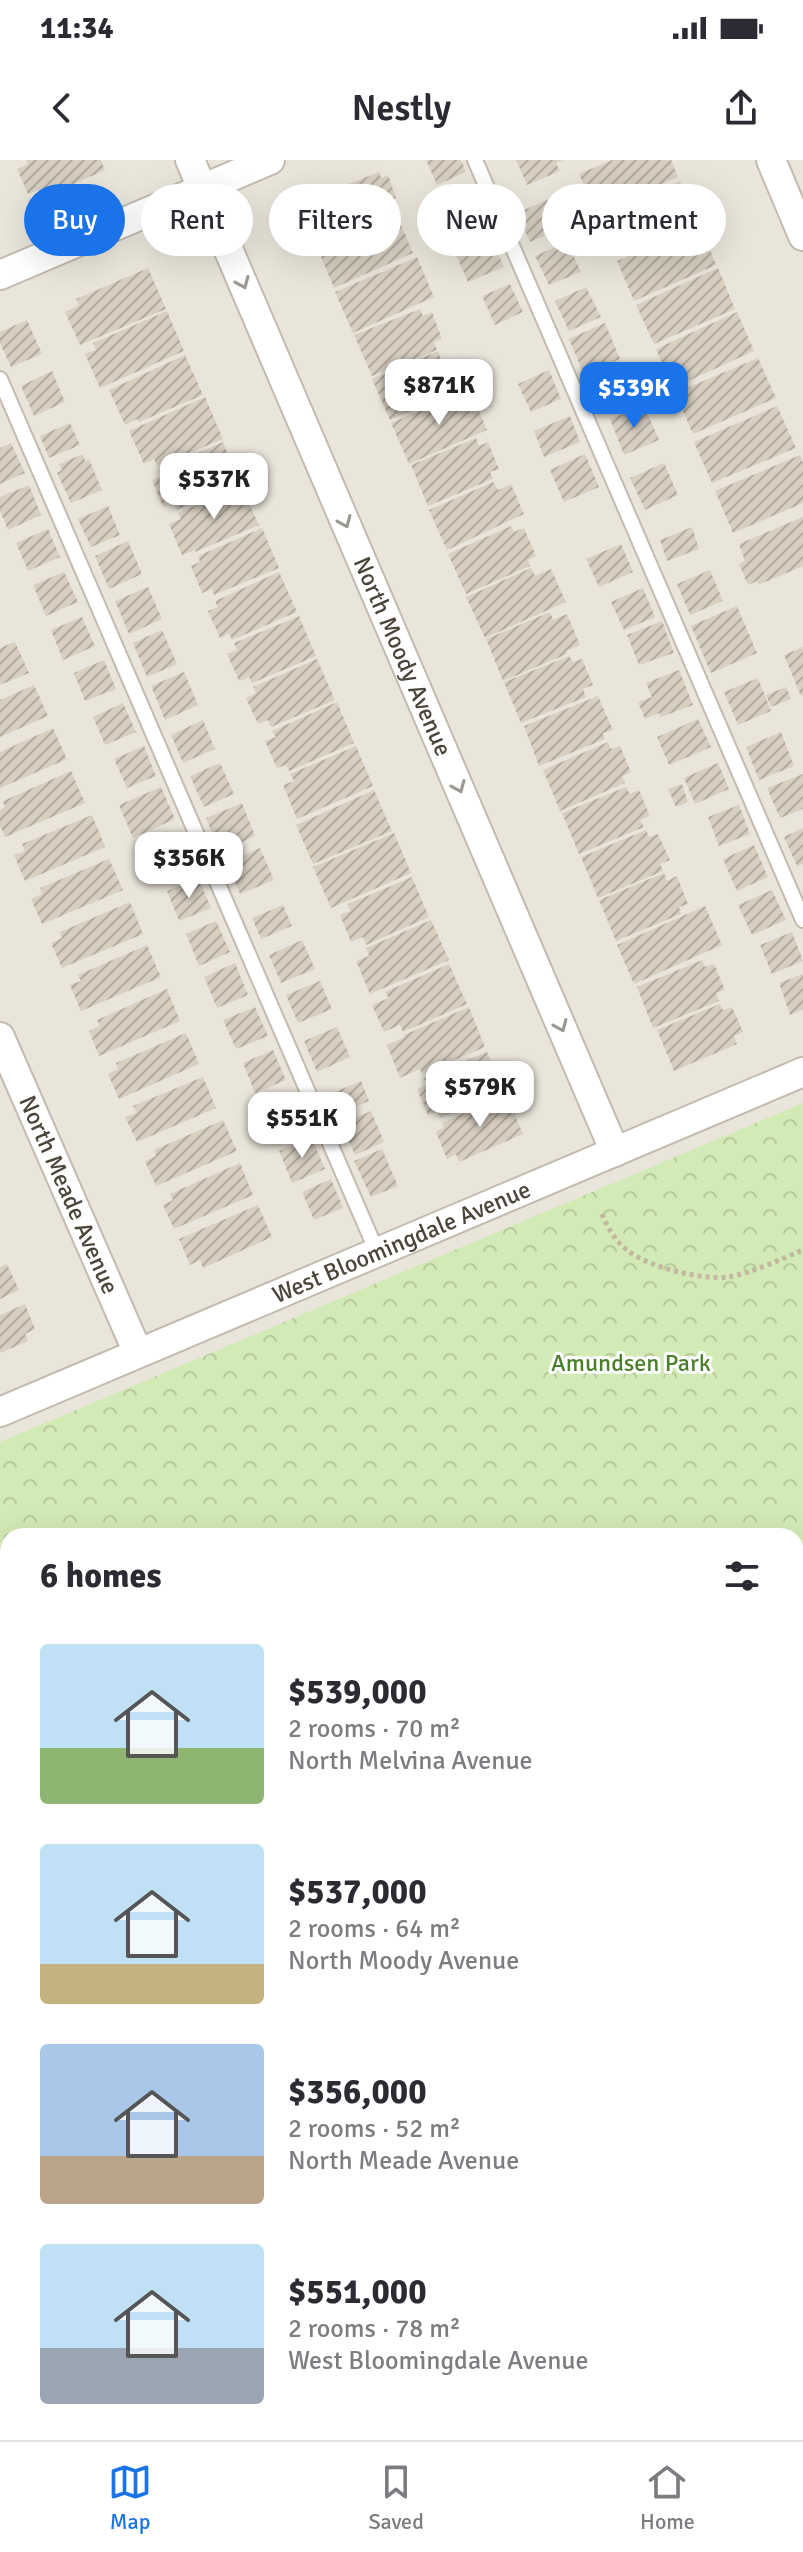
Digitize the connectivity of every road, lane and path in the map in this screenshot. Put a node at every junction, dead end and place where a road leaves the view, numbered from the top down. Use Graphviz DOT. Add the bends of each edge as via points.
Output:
graph roads {
  1 [pos="190,160"];
  2 [pos="270,160"];
  3 [pos="475,160"];
  4 [pos="771,160"];
  5 [pos="201,184"];
  6 [pos="213,184"];
  7 [pos="141,215"];
  8 [pos="803,236"];
  9 [pos="232,256"];
  10 [pos="0,275"];
  11 [pos="0,379"];
  12 [pos="803,920"];
  13 [pos="0,1037"];
  14 [pos="803,1072"];
  15 [pos="615,1152"];
  16 [pos="602,1214"];
  17 [pos="803,1250"];
  18 [pos="377,1252"];
  19 [pos="138,1353"];
  20 [pos="0,1412"];
  1 -- 5 [label="street, North Moody Avenue"];
  2 -- 6 [label="street"];
  3 -- 12 [label="lane"];
  4 -- 8 [label="street"];
  7 -- 10 [label="street"];
  9 -- 15 [label="street, North Moody Avenue, one-way"];
  11 -- 18 [label="lane"];
  13 -- 19 [label="street, North Meade Avenue"];
  14 -- 15 [label="street, West Bloomingdale Avenue"];
  15 -- 18 [label="street, West Bloomingdale Avenue"];
  16 -- 17 [label="path" via="628,1251 695,1276 729,1277"];
  18 -- 19 [label="street, West Bloomingdale Avenue"];
  19 -- 20 [label="street, West Bloomingdale Avenue"];
}
